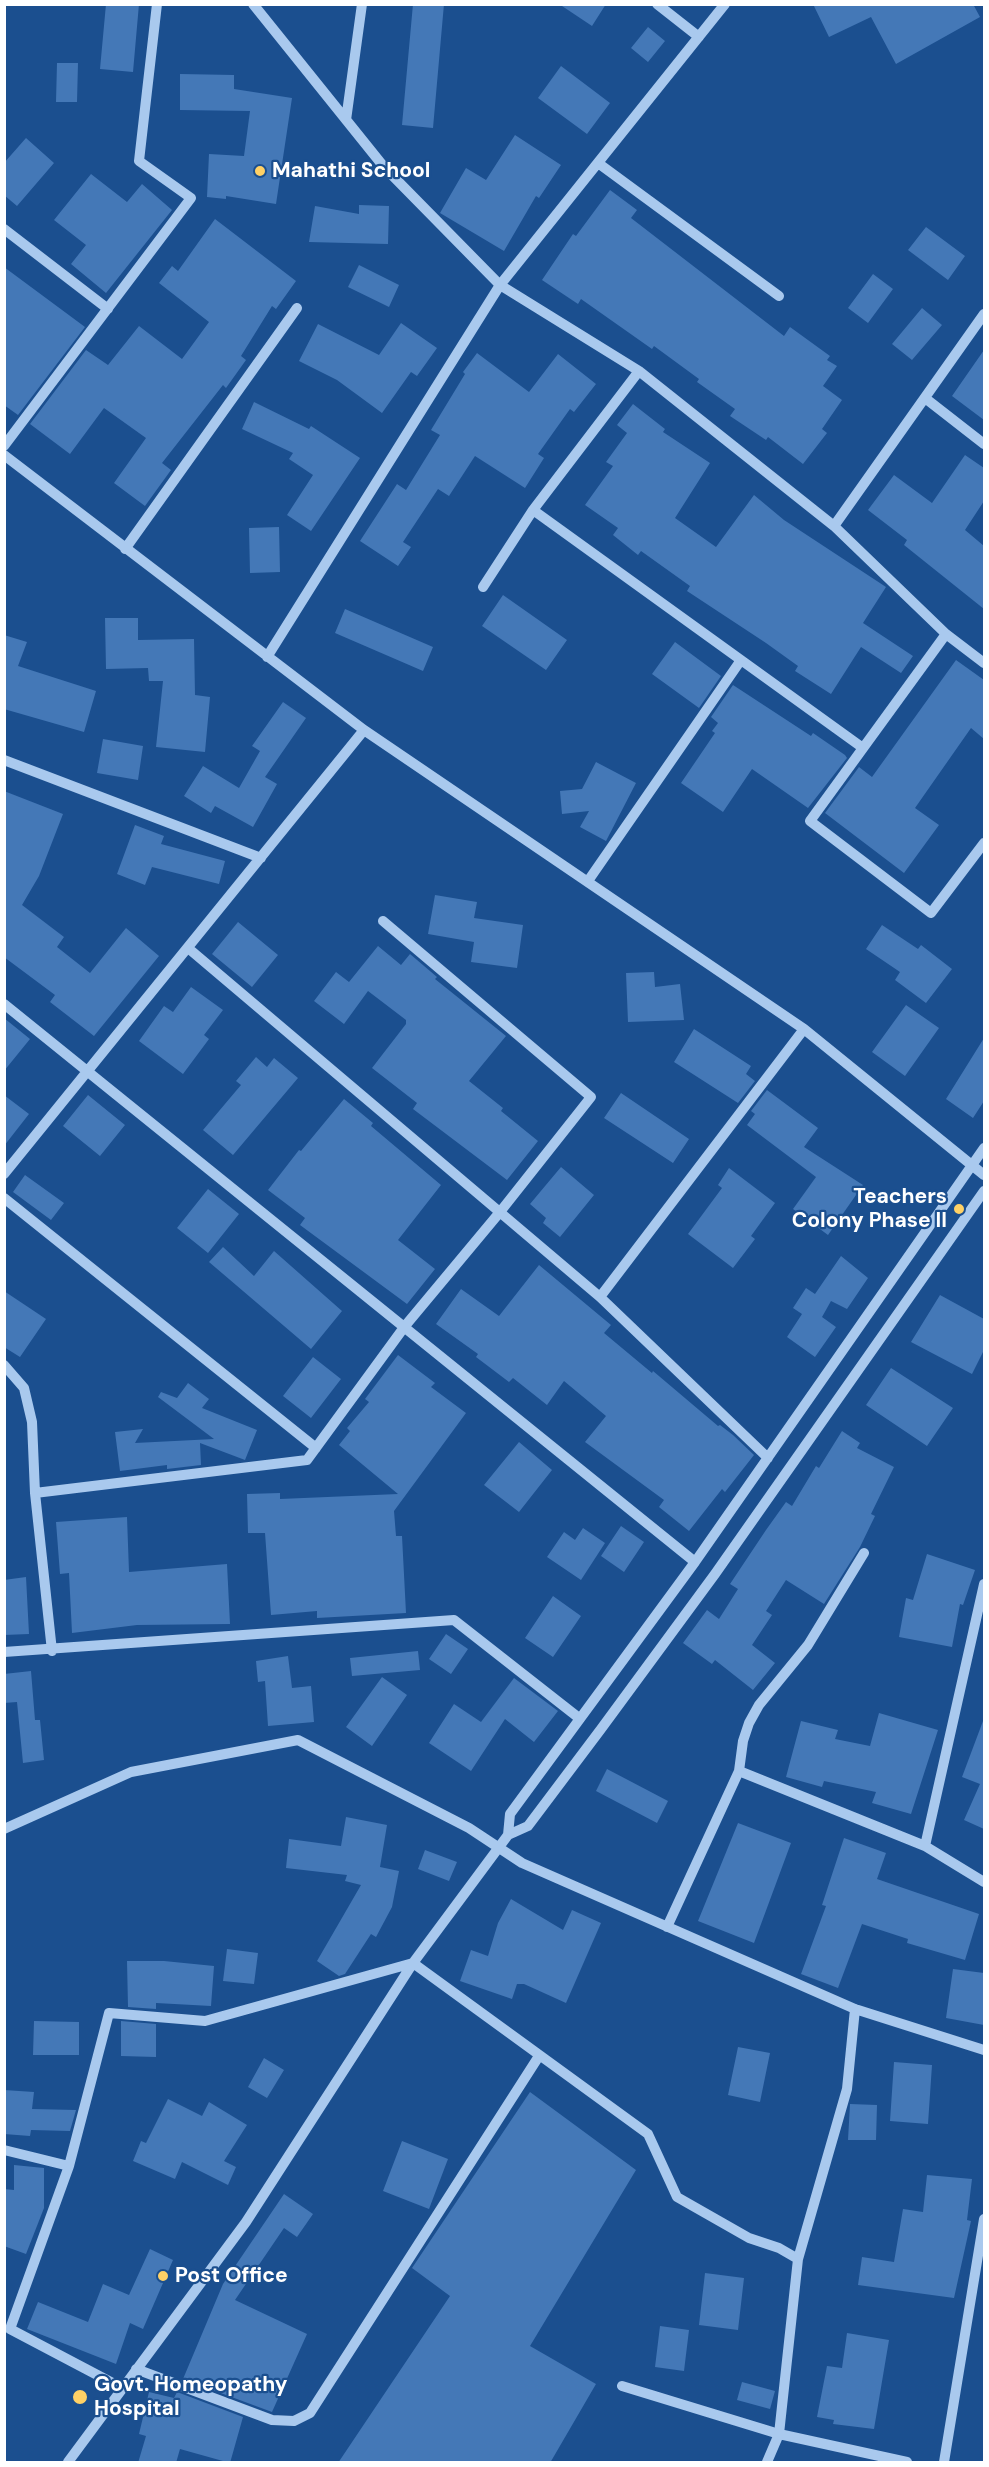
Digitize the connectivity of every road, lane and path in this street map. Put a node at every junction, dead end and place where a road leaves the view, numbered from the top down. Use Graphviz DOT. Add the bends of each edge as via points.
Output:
graph roads {
  1 [pos="157,4"];
  2 [pos="253,4"];
  3 [pos="362,4"];
  4 [pos="657,4"];
  5 [pos="725,4"];
  6 [pos="699,37"];
  7 [pos="346,120"];
  8 [pos="598,163"];
  9 [pos="4,229"];
  10 [pos="500,285"];
  11 [pos="779,296"];
  12 [pos="297,308"];
  13 [pos="108,309"];
  14 [pos="984,314"];
  15 [pos="639,371"];
  16 [pos="925,398"];
  17 [pos="984,444"];
  18 [pos="4,446"];
  19 [pos="4,455"];
  20 [pos="533,510"];
  21 [pos="834,526"];
  22 [pos="124,549"];
  23 [pos="483,587"];
  24 [pos="946,634"];
  25 [pos="267,657"];
  26 [pos="741,660"];
  27 [pos="984,663"];
  28 [pos="364,730"];
  29 [pos="863,748"];
  30 [pos="4,760"];
  31 [pos="984,843"];
  32 [pos="261,858"];
  33 [pos="588,881"];
  34 [pos="383,921"];
  35 [pos="188,948"];
  36 [pos="4,1004"];
  37 [pos="804,1029"];
  38 [pos="88,1071"];
  39 [pos="984,1148"];
  40 [pos="972,1165"];
  41 [pos="4,1174"];
  42 [pos="984,1175"];
  43 [pos="984,1191"];
  44 [pos="4,1198"];
  45 [pos="500,1212"];
  46 [pos="600,1298"];
  47 [pos="405,1326"];
  48 [pos="4,1365"];
  49 [pos="316,1448"];
  50 [pos="768,1458"];
  51 [pos="35,1493"];
  52 [pos="864,1553"];
  53 [pos="695,1562"];
  54 [pos="984,1584"];
  55 [pos="52,1651"];
  56 [pos="4,1652"];
  57 [pos="579,1718"];
  58 [pos="739,1771"];
  59 [pos="4,1828"];
  60 [pos="508,1835"];
  61 [pos="925,1846"];
  62 [pos="500,1848"];
  63 [pos="984,1882"];
  64 [pos="667,1927"];
  65 [pos="413,1963"];
  66 [pos="855,2009"];
  67 [pos="984,2050"];
  68 [pos="539,2056"];
  69 [pos="4,2150"];
  70 [pos="69,2166"];
  71 [pos="984,2219"];
  72 [pos="798,2259"];
  73 [pos="7,2329"];
  74 [pos="135,2369"];
  75 [pos="622,2386"];
  76 [pos="122,2388"];
  77 [pos="779,2434"];
  78 [pos="68,2463"];
  79 [pos="767,2463"];
  80 [pos="908,2463"];
  81 [pos="944,2463"];
  1 -- 13 [label="street" via="139,162 191,198"];
  2 -- 7 [label="street"];
  3 -- 7 [label="street"];
  4 -- 6 [label="street"];
  5 -- 6 [label="street"];
  6 -- 8 [label="street"];
  7 -- 10 [label="street" via="384,168"];
  8 -- 10 [label="street"];
  8 -- 11 [label="street"];
  9 -- 13 [label="street"];
  10 -- 15 [label="street"];
  10 -- 25 [label="street"];
  12 -- 22 [label="street"];
  13 -- 18 [label="street"];
  14 -- 16 [label="street"];
  15 -- 20 [label="street"];
  15 -- 21 [label="street"];
  16 -- 17 [label="street"];
  16 -- 21 [label="street"];
  19 -- 22 [label="street"];
  20 -- 23 [label="street"];
  20 -- 26 [label="street"];
  21 -- 24 [label="street"];
  22 -- 25 [label="street"];
  24 -- 27 [label="street"];
  24 -- 29 [label="street"];
  25 -- 28 [label="street"];
  26 -- 29 [label="street"];
  26 -- 33 [label="street"];
  28 -- 32 [label="street"];
  28 -- 33 [label="street"];
  29 -- 31 [label="street" via="810,821 931,913"];
  30 -- 32 [label="street"];
  32 -- 35 [label="street"];
  33 -- 37 [label="street"];
  34 -- 45 [label="street" via="591,1096"];
  35 -- 38 [label="street"];
  35 -- 45 [label="street"];
  36 -- 38 [label="street"];
  37 -- 40 [label="street"];
  37 -- 46 [label="street"];
  38 -- 41 [label="street"];
  38 -- 47 [label="street"];
  39 -- 40 [label="street"];
  40 -- 42 [label="street"];
  40 -- 50 [label="street"];
  43 -- 60 [label="street" via="601,1729 528,1826"];
  44 -- 49 [label="street"];
  45 -- 46 [label="street"];
  45 -- 47 [label="street"];
  46 -- 50 [label="street"];
  47 -- 49 [label="street"];
  47 -- 53 [label="street"];
  48 -- 51 [label="street" via="24,1389 32,1422"];
  49 -- 51 [label="street" via="307,1460"];
  50 -- 53 [label="street"];
  51 -- 55 [label="street"];
  52 -- 58 [label="street" via="802,1654 759,1705 743,1740"];
  53 -- 57 [label="street"];
  54 -- 61 [label="street"];
  55 -- 56 [label="street"];
  55 -- 57 [label="street" via="454,1620"];
  57 -- 60 [label="street" via="510,1814"];
  58 -- 61 [label="street"];
  58 -- 64 [label="street"];
  59 -- 62 [label="street" via="131,1772 298,1740 469,1828"];
  60 -- 62 [label="street"];
  61 -- 63 [label="street"];
  62 -- 64 [label="street" via="522,1863"];
  62 -- 65 [label="street"];
  64 -- 66 [label="street"];
  65 -- 68 [label="street"];
  65 -- 70 [label="street" via="205,2021 109,2013"];
  65 -- 74 [label="street" via="246,2222"];
  66 -- 67 [label="street"];
  66 -- 72 [label="street" via="847,2089"];
  68 -- 72 [label="street" via="648,2134 677,2197 749,2238"];
  68 -- 74 [label="street" via="310,2413 294,2421 272,2420"];
  69 -- 70 [label="street"];
  70 -- 73 [label="street"];
  71 -- 81 [label="street"];
  72 -- 77 [label="street"];
  73 -- 76 [label="street"];
  74 -- 76 [label="street"];
  75 -- 77 [label="street"];
  76 -- 78 [label="street"];
  77 -- 79 [label="street"];
  77 -- 80 [label="street"];
}
